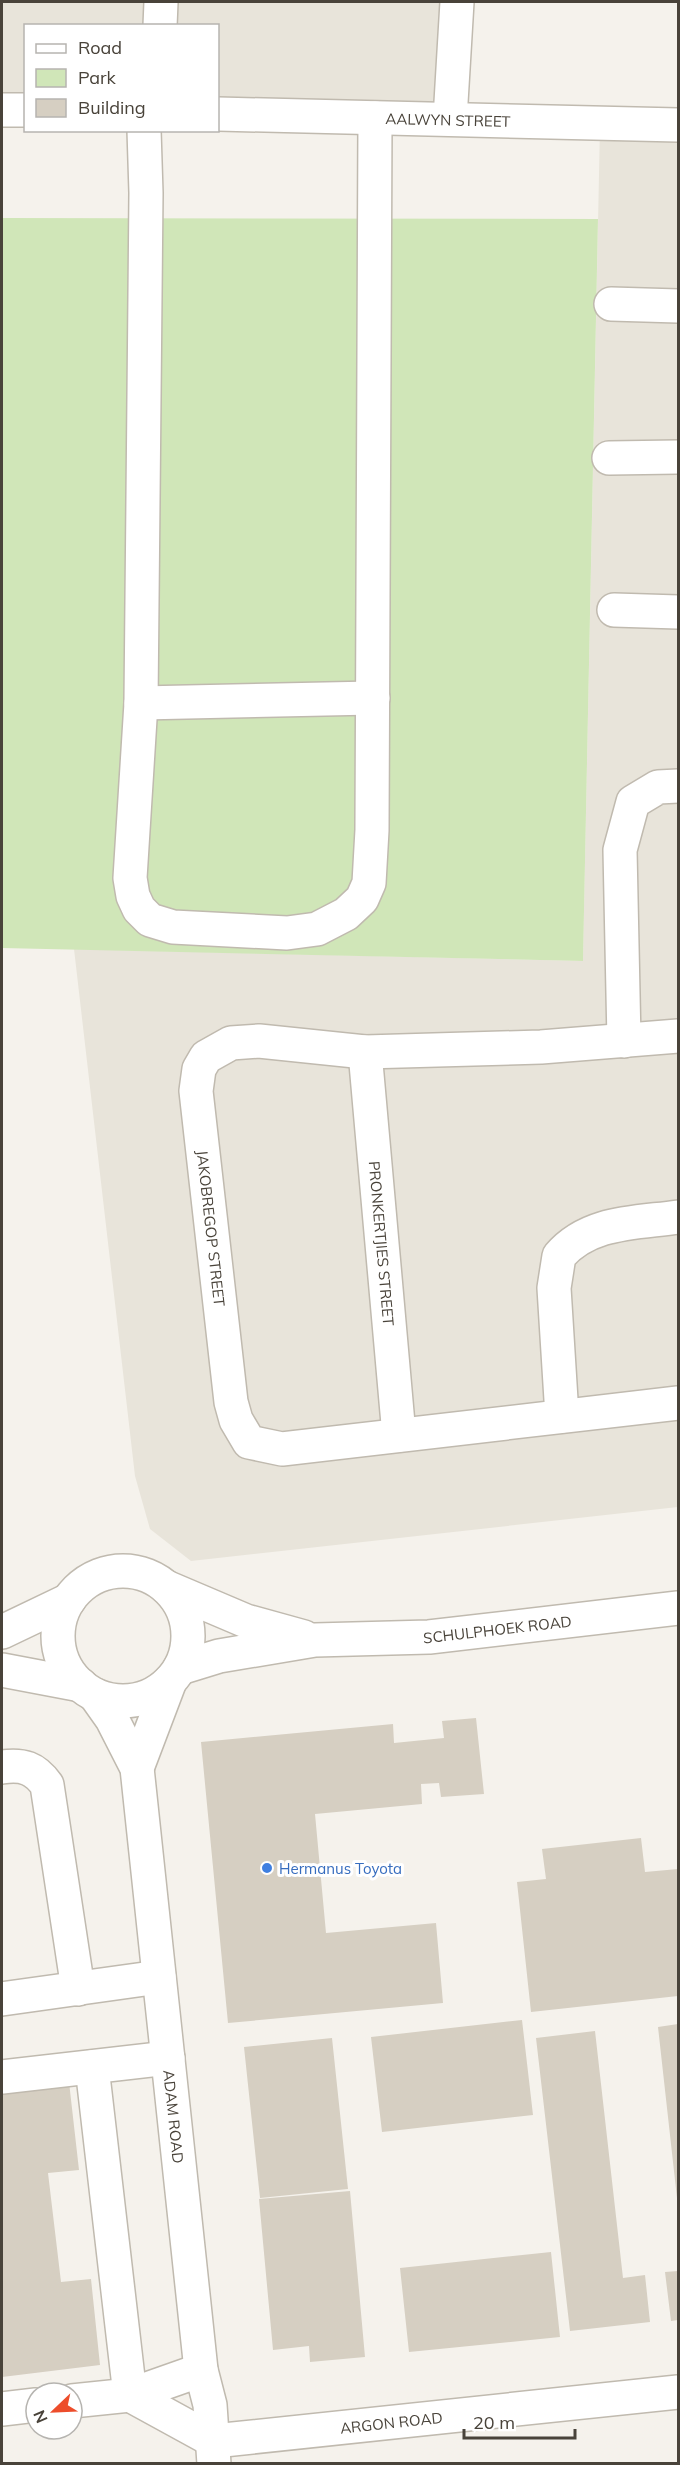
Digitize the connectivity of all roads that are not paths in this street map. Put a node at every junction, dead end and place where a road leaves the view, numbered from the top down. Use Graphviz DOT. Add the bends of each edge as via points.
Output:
graph roads {
  1 [pos="161,2"];
  2 [pos="457,2"];
  3 [pos="160,24"];
  4 [pos="2,110"];
  5 [pos="24,110"];
  6 [pos="219,114"];
  7 [pos="375,118"];
  8 [pos="450,119"];
  9 [pos="678,125"];
  10 [pos="144,132"];
  11 [pos="610,304"];
  12 [pos="678,306"];
  13 [pos="678,457"];
  14 [pos="609,458"];
  15 [pos="614,610"];
  16 [pos="678,612"];
  17 [pos="373,698"];
  18 [pos="141,703"];
  19 [pos="678,786"];
  20 [pos="678,1036"];
  21 [pos="624,1041"];
  22 [pos="365,1052"];
  23 [pos="678,1217"];
  24 [pos="678,1403"];
  25 [pos="562,1416"];
  26 [pos="399,1434"];
  27 [pos="166,1587"];
  28 [pos="69,1600"];
  29 [pos="678,1608"];
  30 [pos="2,1632"];
  31 [pos="315,1640"];
  32 [pos="2,1670"];
  33 [pos="175,1675"];
  34 [pos="88,1690"];
  35 [pos="2,1767"];
  36 [pos="137,1768"];
  37 [pos="159,1977"];
  38 [pos="78,1989"];
  39 [pos="2,1999"];
  40 [pos="168,2058"];
  41 [pos="92,2067"];
  42 [pos="2,2077"];
  43 [pos="201,2370"];
  44 [pos="678,2392"];
  45 [pos="130,2394"];
  46 [pos="84,2400"];
  47 [pos="24,2406"];
  48 [pos="2,2409"];
  49 [pos="214,2452"];
  1 -- 3 [label="street"];
  2 -- 8 [label="street"];
  4 -- 5 [label="street"];
  6 -- 7 [label="street, AALWYN STREET"];
  7 -- 8 [label="street, AALWYN STREET"];
  7 -- 17 [label="street"];
  8 -- 9 [label="street, AALWYN STREET"];
  10 -- 18 [label="street"];
  11 -- 12 [label="street"];
  13 -- 14 [label="street"];
  15 -- 16 [label="street"];
  17 -- 18 [label="street"];
  17 -- 18 [label="street" via="369,883 362,899 346,914 317,929 287,933 173,927 150,920 140,909 130,878"];
  19 -- 21 [label="street" via="658,787 633,802 620,850"];
  20 -- 21 [label="street, JAKOBREGOP STREET"];
  21 -- 22 [label="street, JAKOBREGOP STREET"];
  22 -- 26 [label="street, PRONKERTJIES STREET"];
  22 -- 26 [label="street, JAKOBREGOP STREET" via="259,1041 231,1043 207,1057 199,1068 196,1091 231,1402 241,1432 249,1442 282,1449"];
  23 -- 25 [label="street" via="604,1227 584,1234 559,1256 554,1288"];
  24 -- 25 [label="street, JAKOBREGOP STREET"];
  25 -- 26 [label="street, JAKOBREGOP STREET"];
  27 -- 28 [label="street" via="151,1577 115,1571 81,1586"];
  27 -- 31 [label="street, SCHULPHOEK ROAD" via="246,1621"];
  27 -- 33 [label="street" via="180,1605 187,1626 187,1647"];
  28 -- 30 [label="street"];
  28 -- 34 [label="street" via="60,1617 61,1654 68,1671"];
  29 -- 31 [label="street, SCHULPHOEK ROAD" via="429,1637"];
  31 -- 33 [label="street, SCHULPHOEK ROAD" via="219,1656"];
  32 -- 34 [label="street"];
  33 -- 34 [label="street" via="154,1694 135,1700 115,1701"];
  33 -- 36 [label="street, ADAM ROAD"];
  34 -- 36 [label="street, ADAM ROAD" via="117,1727"];
  35 -- 38 [label="street" via="30,1768 47,1785"];
  36 -- 37 [label="street, ADAM ROAD"];
  37 -- 38 [label="street"];
  37 -- 40 [label="street, ADAM ROAD"];
  38 -- 39 [label="street"];
  40 -- 41 [label="street"];
  40 -- 43 [label="street, ADAM ROAD"];
  41 -- 42 [label="street"];
  41 -- 45 [label="street"];
  43 -- 45 [label="street"];
  43 -- 49 [label="street, ADAM ROAD" via="210,2405"];
  44 -- 49 [label="street, ARGON ROAD"];
  45 -- 46 [label="street"];
  45 -- 49 [label="street"];
  47 -- 48 [label="street"];
}
